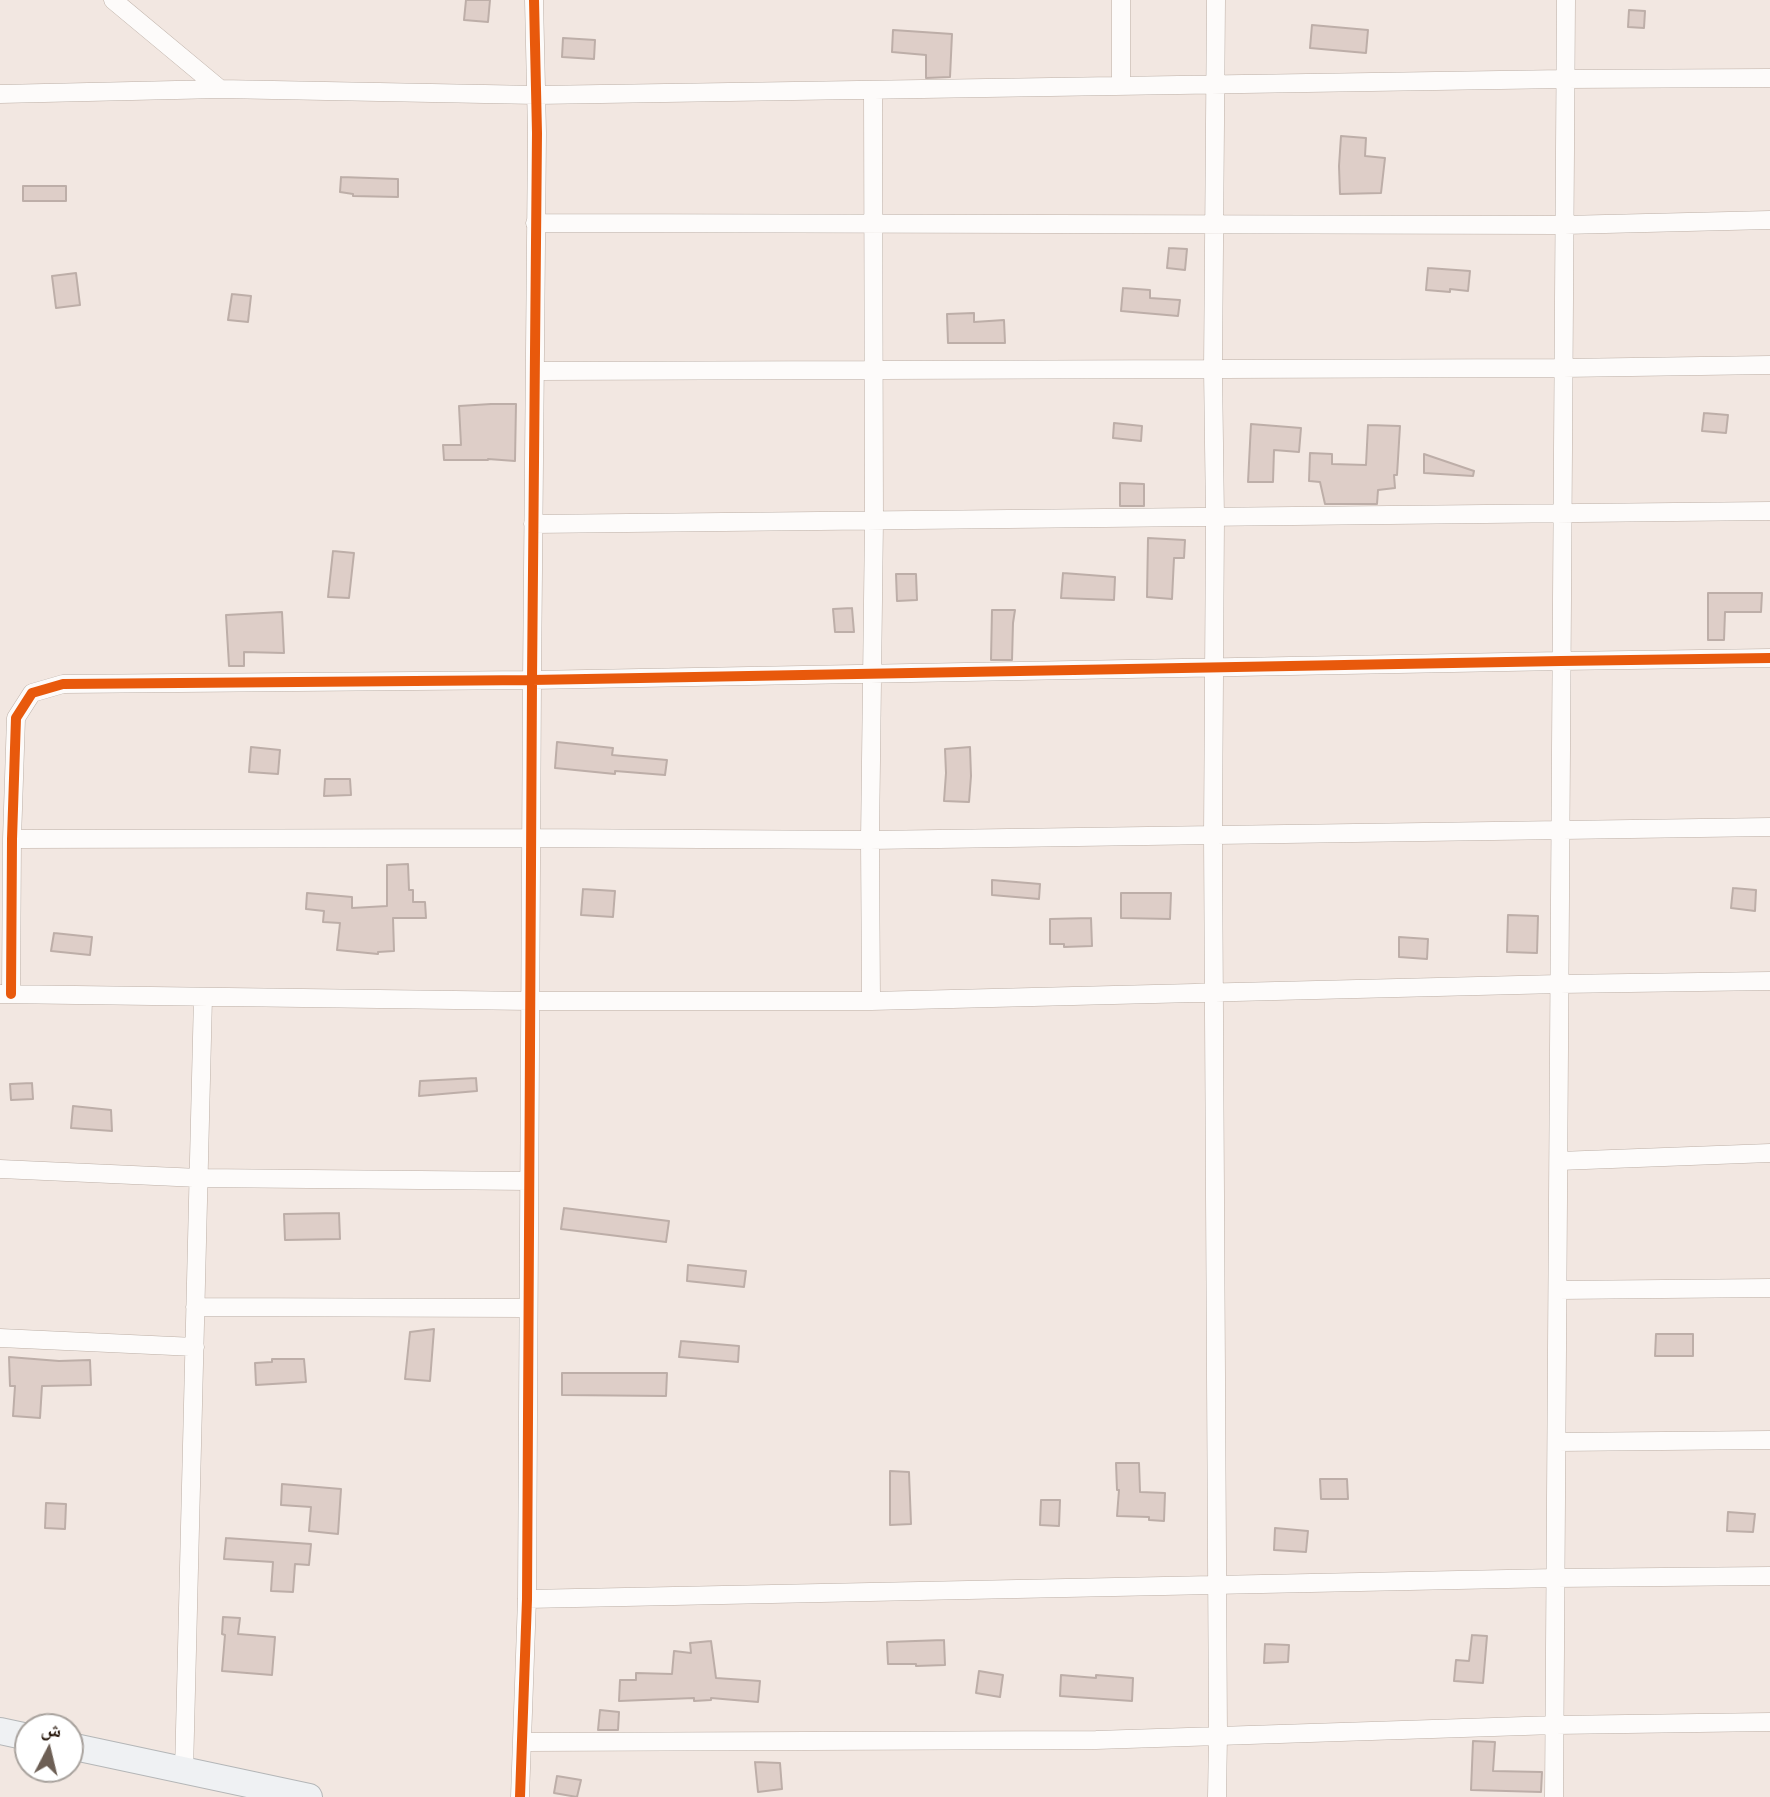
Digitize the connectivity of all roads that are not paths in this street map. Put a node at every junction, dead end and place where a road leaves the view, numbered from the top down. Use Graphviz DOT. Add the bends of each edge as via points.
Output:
graph roads {
  1 [pos="113,0"];
  2 [pos="534,0"];
  3 [pos="1121,0"];
  4 [pos="1216,0"];
  5 [pos="1566,0"];
  6 [pos="1770,78"];
  7 [pos="1564,79"];
  8 [pos="1216,85"];
  9 [pos="1121,86"];
  10 [pos="220,89"];
  11 [pos="873,90"];
  12 [pos="0,94"];
  13 [pos="537,95"];
  14 [pos="1770,220"];
  15 [pos="535,223"];
  16 [pos="873,224"];
  17 [pos="1214,224"];
  18 [pos="1564,225"];
  19 [pos="1770,365"];
  20 [pos="1563,368"];
  21 [pos="1213,369"];
  22 [pos="535,370"];
  23 [pos="873,370"];
  24 [pos="1770,511"];
  25 [pos="1562,515"];
  26 [pos="1215,518"];
  27 [pos="874,521"];
  28 [pos="533,524"];
  29 [pos="1770,659"];
  30 [pos="1561,661"];
  31 [pos="1214,668"];
  32 [pos="873,674"];
  33 [pos="532,680"];
  34 [pos="1770,827"];
  35 [pos="1560,829"];
  36 [pos="1213,835"];
  37 [pos="531,838"];
  38 [pos="12,839"];
  39 [pos="870,840"];
  40 [pos="1770,981"];
  41 [pos="1559,984"];
  42 [pos="1213,992"];
  43 [pos="6,994"];
  44 [pos="203,997"];
  45 [pos="530,1001"];
  46 [pos="871,1001"];
  47 [pos="1770,1153"];
  48 [pos="1559,1161"];
  49 [pos="0,1168"];
  50 [pos="199,1178"];
  51 [pos="529,1181"];
  52 [pos="1770,1288"];
  53 [pos="1558,1290"];
  54 [pos="195,1307"];
  55 [pos="528,1308"];
  56 [pos="0,1338"];
  57 [pos="195,1347"];
  58 [pos="1770,1440"];
  59 [pos="1557,1442"];
  60 [pos="1770,1576"];
  61 [pos="1556,1578"];
  62 [pos="1217,1585"];
  63 [pos="527,1600"];
  64 [pos="1770,1723"];
  65 [pos="1555,1725"];
  66 [pos="1218,1736"];
  67 [pos="523,1742"];
  68 [pos="84,1749"];
  69 [pos="184,1771"];
  70 [pos="228,1789"];
  71 [pos="309,1797"];
  72 [pos="520,1797"];
  73 [pos="1217,1797"];
  74 [pos="1554,1797"];
  1 -- 10 [label="street"];
  2 -- 13 [label="street"];
  3 -- 9 [label="street"];
  4 -- 8 [label="street"];
  5 -- 7 [label="street"];
  6 -- 7 [label="street"];
  7 -- 8 [label="street"];
  7 -- 18 [label="street"];
  8 -- 9 [label="street"];
  8 -- 17 [label="street"];
  9 -- 11 [label="street"];
  10 -- 12 [label="street"];
  10 -- 13 [label="street"];
  11 -- 13 [label="street"];
  11 -- 16 [label="street"];
  13 -- 15 [label="street"];
  14 -- 18 [label="street"];
  15 -- 16 [label="street"];
  15 -- 22 [label="street"];
  16 -- 17 [label="street"];
  16 -- 23 [label="street"];
  17 -- 18 [label="street"];
  17 -- 21 [label="street"];
  18 -- 20 [label="street"];
  19 -- 20 [label="street"];
  20 -- 21 [label="street"];
  20 -- 25 [label="street"];
  21 -- 23 [label="street"];
  21 -- 26 [label="street"];
  22 -- 23 [label="street"];
  22 -- 28 [label="street"];
  23 -- 27 [label="street"];
  24 -- 25 [label="street"];
  25 -- 26 [label="street"];
  25 -- 30 [label="street"];
  26 -- 27 [label="street"];
  26 -- 31 [label="street"];
  27 -- 28 [label="street"];
  27 -- 32 [label="street"];
  28 -- 33 [label="street"];
  29 -- 30 [label="street"];
  30 -- 31 [label="street"];
  30 -- 35 [label="street"];
  31 -- 32 [label="street"];
  31 -- 36 [label="street"];
  32 -- 33 [label="street"];
  32 -- 39 [label="street"];
  33 -- 37 [label="street"];
  33 -- 38 [label="street" via="63,684 32,694 16,718"];
  34 -- 35 [label="street"];
  35 -- 36 [label="street"];
  35 -- 41 [label="street"];
  36 -- 39 [label="street"];
  36 -- 42 [label="street"];
  37 -- 38 [label="street"];
  37 -- 39 [label="street"];
  37 -- 45 [label="street"];
  38 -- 43 [label="street"];
  39 -- 46 [label="street"];
  40 -- 41 [label="street"];
  41 -- 42 [label="street"];
  41 -- 48 [label="street"];
  42 -- 46 [label="street"];
  42 -- 62 [label="street"];
  43 -- 44 [label="street"];
  44 -- 45 [label="street"];
  44 -- 50 [label="street"];
  45 -- 46 [label="street"];
  45 -- 51 [label="street"];
  47 -- 48 [label="street"];
  48 -- 53 [label="street"];
  49 -- 50 [label="street"];
  50 -- 51 [label="street"];
  50 -- 54 [label="street"];
  51 -- 55 [label="street"];
  52 -- 53 [label="street"];
  53 -- 59 [label="street"];
  54 -- 55 [label="street"];
  54 -- 57 [label="street"];
  55 -- 63 [label="street"];
  56 -- 57 [label="street"];
  57 -- 69 [label="street"];
  58 -- 59 [label="street"];
  59 -- 61 [label="street"];
  60 -- 61 [label="street"];
  61 -- 62 [label="street"];
  61 -- 65 [label="street"];
  62 -- 63 [label="street"];
  62 -- 66 [label="street"];
  63 -- 67 [label="street"];
  64 -- 65 [label="street"];
  65 -- 66 [label="street"];
  65 -- 74 [label="street"];
  66 -- 67 [label="street"];
  66 -- 73 [label="street"];
  67 -- 72 [label="street"];
  68 -- 69 [label="main road"];
  69 -- 70 [label="main road"];
  70 -- 71 [label="main road"];
}
